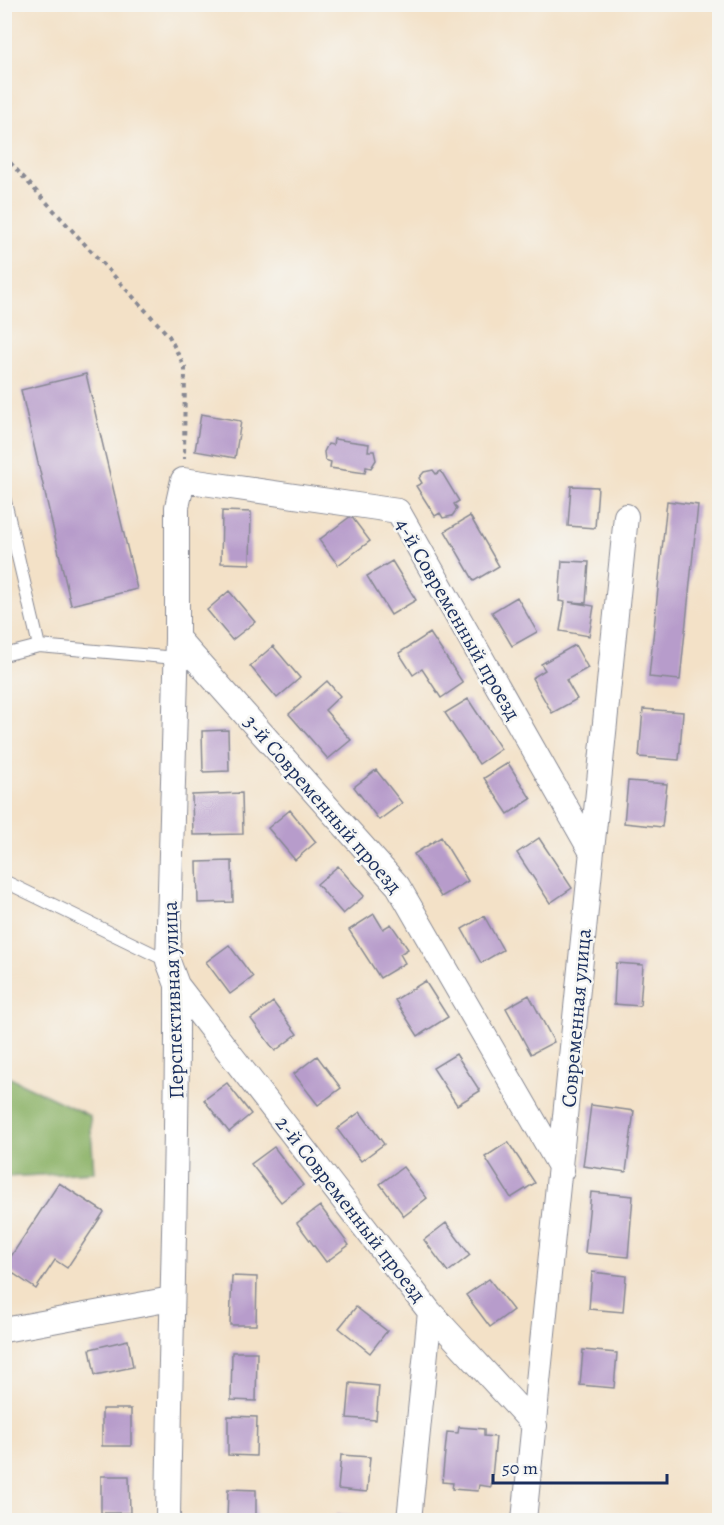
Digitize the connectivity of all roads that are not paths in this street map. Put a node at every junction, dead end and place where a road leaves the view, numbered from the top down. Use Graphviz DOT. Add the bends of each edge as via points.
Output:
graph roads {
  1 [pos="183,480"];
  2 [pos="4,497"];
  3 [pos="626,516"];
  4 [pos="39,646"];
  5 [pos="176,648"];
  6 [pos="4,655"];
  7 [pos="591,851"];
  8 [pos="4,881"];
  9 [pos="168,961"];
  10 [pos="177,985"];
  11 [pos="562,1170"];
  12 [pos="171,1299"];
  13 [pos="430,1312"];
  14 [pos="4,1330"];
  15 [pos="535,1426"];
  16 [pos="168,1521"];
  17 [pos="409,1521"];
  18 [pos="524,1521"];
  1 -- 5 [label="street, Перспективная улица" via="177,507"];
  1 -- 7 [label="street, 4-й Современный проезд" via="398,511"];
  2 -- 4 [label="lane"];
  3 -- 7 [label="street, Современная улица"];
  4 -- 5 [label="lane"];
  4 -- 6 [label="lane"];
  5 -- 9 [label="street, Перспективная улица"];
  5 -- 11 [label="street, 3-й Современный проезд" via="398,886"];
  7 -- 11 [label="street, Современная улица"];
  8 -- 9 [label="lane"];
  9 -- 10 [label="street, Перспективная улица"];
  10 -- 12 [label="street, Перспективная улица" via="178,1147"];
  10 -- 13 [label="street, 2-й Современный проезд"];
  11 -- 15 [label="street, Современная улица"];
  12 -- 14 [label="street"];
  12 -- 16 [label="street, Перспективная улица"];
  13 -- 15 [label="street, 2-й Современный проезд"];
  13 -- 17 [label="street"];
  15 -- 18 [label="street, Современная улица"];
}
